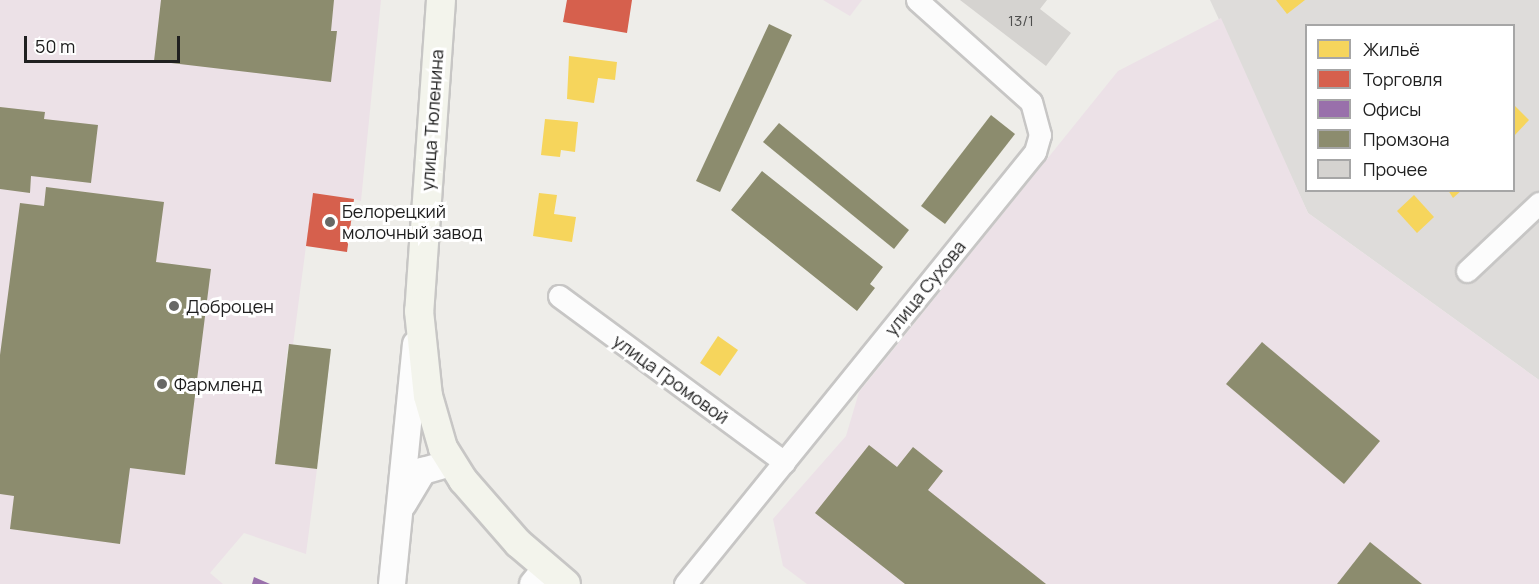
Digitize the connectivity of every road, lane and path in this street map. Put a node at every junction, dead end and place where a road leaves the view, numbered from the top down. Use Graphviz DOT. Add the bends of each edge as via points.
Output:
graph roads {
  1 [pos="441,0"];
  2 [pos="917,0"];
  3 [pos="1539,203"];
  4 [pos="1467,271"];
  5 [pos="559,296"];
  6 [pos="419,311"];
  7 [pos="784,462"];
  8 [pos="451,463"];
  9 [pos="398,515"];
  10 [pos="548,579"];
  11 [pos="392,584"];
  12 [pos="685,584"];
  1 -- 6 [label="main road, улица Тюленина"];
  2 -- 7 [label="street, улица Сухова" via="1031,102 1038,117 1038,143 1035,152"];
  3 -- 4 [label="street"];
  5 -- 7 [label="street, улица Громовой"];
  6 -- 8 [label="main road, улица Тюленина" via="428,396 435,429"];
  6 -- 9 [label="street, улица Тюленина"];
  7 -- 12 [label="street, улица Сухова"];
  8 -- 9 [label="street" via="423,471 410,487"];
  8 -- 10 [label="main road, улица Тюленина"];
  9 -- 11 [label="street, улица Тюленина"];
}
